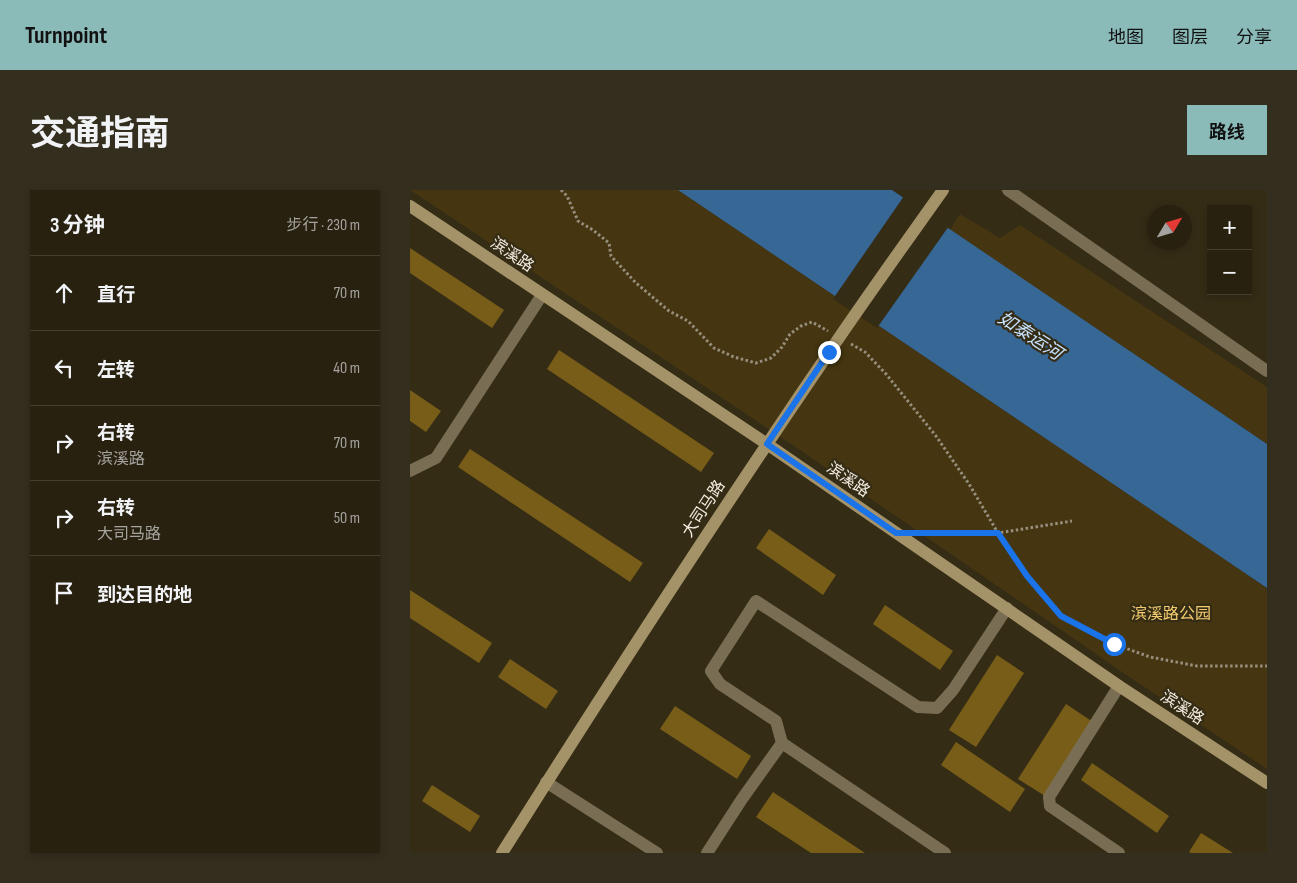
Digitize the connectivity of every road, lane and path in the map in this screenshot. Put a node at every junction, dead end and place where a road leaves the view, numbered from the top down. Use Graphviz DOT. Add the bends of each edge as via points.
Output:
graph roads {
  1 [pos="561,190"];
  2 [pos="943,190"];
  3 [pos="1008,190"];
  4 [pos="410,206"];
  5 [pos="542,295"];
  6 [pos="834,335"];
  7 [pos="850,344"];
  8 [pos="1267,371"];
  9 [pos="767,444"];
  10 [pos="410,471"];
  11 [pos="1072,521"];
  12 [pos="896,533"];
  13 [pos="998,533"];
  14 [pos="1007,608"];
  15 [pos="1267,666"];
  16 [pos="1120,686"];
  17 [pos="782,743"];
  18 [pos="546,782"];
  19 [pos="1267,783"];
  20 [pos="502,853"];
  21 [pos="657,853"];
  22 [pos="707,853"];
  23 [pos="945,853"];
  24 [pos="1119,853"];
  1 -- 6 [label="path" via="578,221 609,242 611,256 636,283 688,321 714,348 756,363 771,358 790,334 812,322"];
  2 -- 9 [label="street, 大司马路"];
  3 -- 8 [label="street"];
  4 -- 5 [label="street, 滨溪路"];
  5 -- 9 [label="street, 滨溪路"];
  5 -- 10 [label="street" via="436,458"];
  7 -- 13 [label="path" via="865,352 886,374 936,436"];
  9 -- 12 [label="street, 滨溪路"];
  9 -- 18 [label="street, 大司马路"];
  11 -- 13 [label="path"];
  12 -- 13 [label="path"];
  12 -- 14 [label="street, 滨溪路"];
  13 -- 15 [label="path" via="1027,576 1061,616 1114,644 1150,657 1197,666"];
  14 -- 16 [label="street, 滨溪路"];
  14 -- 17 [label="street" via="953,690 937,708 918,707 756,601 712,671 720,684 776,720"];
  16 -- 19 [label="street, 滨溪路"];
  16 -- 24 [label="street" via="1049,797 1050,806"];
  17 -- 22 [label="street"];
  17 -- 23 [label="street"];
  18 -- 20 [label="street, 大司马路"];
  18 -- 21 [label="street"];
}
